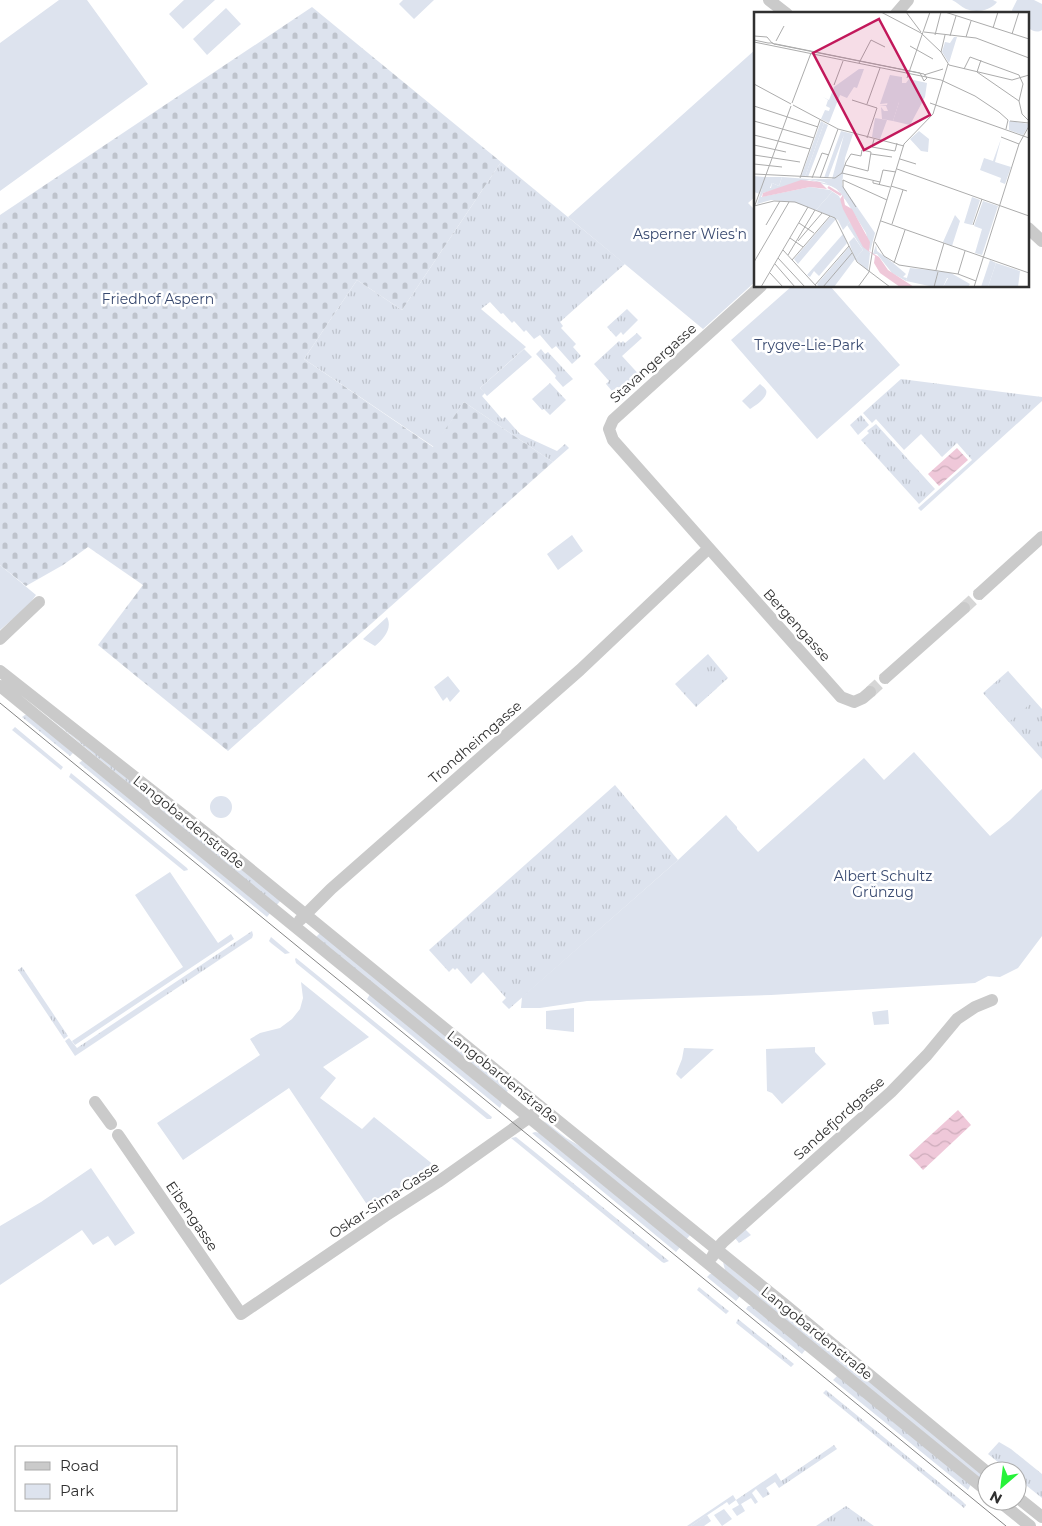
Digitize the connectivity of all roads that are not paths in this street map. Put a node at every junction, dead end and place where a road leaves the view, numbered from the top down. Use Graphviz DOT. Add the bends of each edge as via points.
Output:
graph roads {
  1 [pos="769,0"];
  2 [pos="908,0"];
  3 [pos="784,12"];
  4 [pos="898,12"];
  5 [pos="1030,230"];
  6 [pos="1042,241"];
  7 [pos="759,288"];
  8 [pos="1042,537"];
  9 [pos="709,548"];
  10 [pos="979,594"];
  11 [pos="39,602"];
  12 [pos="964,608"];
  13 [pos="0,639"];
  14 [pos="0,671"];
  15 [pos="886,678"];
  16 [pos="0,686"];
  17 [pos="870,692"];
  18 [pos="306,914"];
  19 [pos="293,927"];
  20 [pos="992,1000"];
  21 [pos="95,1102"];
  22 [pos="542,1108"];
  23 [pos="530,1118"];
  24 [pos="716,1250"];
  25 [pos="709,1264"];
  26 [pos="241,1314"];
  27 [pos="977,1464"];
  28 [pos="977,1483"];
  29 [pos="1027,1505"];
  30 [pos="1011,1511"];
  31 [pos="1042,1517"];
  32 [pos="1030,1526"];
  1 -- 3 [label="street"];
  2 -- 4 [label="street"];
  5 -- 6 [label="street"];
  7 -- 9 [label="street, Stavangergasse" via="613,420 609,429 613,440"];
  8 -- 10 [label="street"];
  9 -- 17 [label="street, Bergengasse" via="841,697 854,702"];
  9 -- 18 [label="street, Trondheimgasse" via="580,670"];
  11 -- 13 [label="street"];
  12 -- 15 [label="street"];
  14 -- 18 [label="street, Langobardenstraße"];
  16 -- 19 [label="street, Langobardenstraße"];
  18 -- 19 [label="street, Trondheimgasse"];
  18 -- 22 [label="street, Langobardenstraße"];
  19 -- 23 [label="street, Langobardenstraße"];
  20 -- 24 [label="street, Sandefjordgasse" via="957,1020 891,1092"];
  21 -- 26 [label="street, Eibengasse"];
  22 -- 23 [label="street, Oskar-Sima-Gasse"];
  22 -- 24 [label="street, Langobardenstraße"];
  23 -- 25 [label="street, Langobardenstraße"];
  23 -- 26 [label="street, Oskar-Sima-Gasse"];
  24 -- 25 [label="street, Sandefjordgasse"];
  24 -- 27 [label="street, Langobardenstraße"];
  25 -- 28 [label="street, Langobardenstraße"];
  29 -- 31 [label="street"];
  30 -- 32 [label="street"];
}
